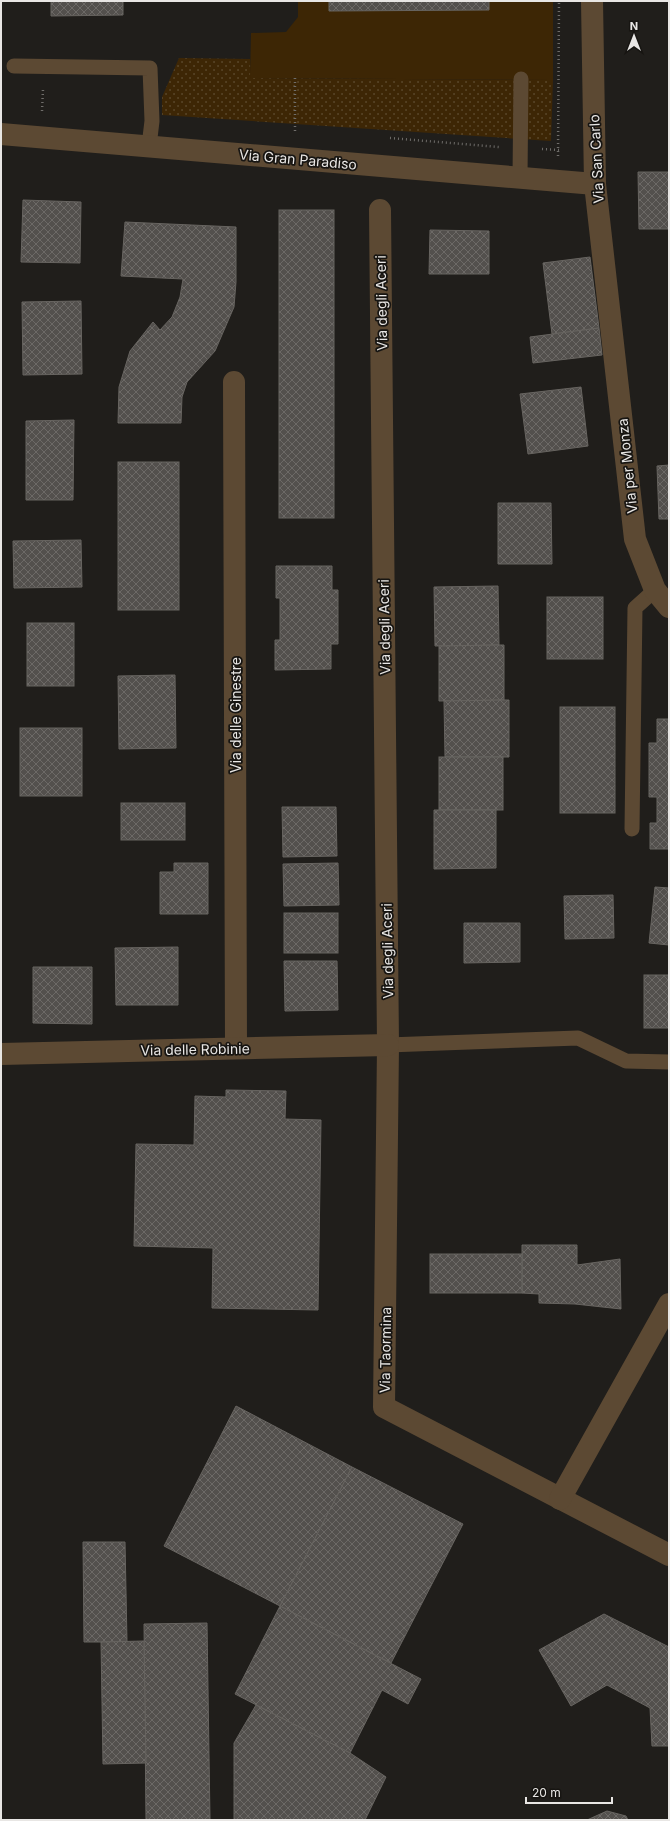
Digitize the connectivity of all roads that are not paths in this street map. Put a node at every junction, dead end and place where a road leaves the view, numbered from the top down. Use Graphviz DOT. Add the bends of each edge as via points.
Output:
graph roads {
  1 [pos="592,1"];
  2 [pos="14,66"];
  3 [pos="522,79"];
  4 [pos="1,134"];
  5 [pos="149,146"];
  6 [pos="520,177"];
  7 [pos="595,184"];
  8 [pos="380,210"];
  9 [pos="610,316"];
  10 [pos="234,382"];
  11 [pos="655,590"];
  12 [pos="669,607"];
  13 [pos="632,829"];
  14 [pos="388,1045"];
  15 [pos="236,1048"];
  16 [pos="1,1054"];
  17 [pos="669,1062"];
  18 [pos="669,1304"];
  19 [pos="560,1498"];
  20 [pos="669,1555"];
  1 -- 7 [label="street, Via San Carlo"];
  2 -- 5 [label="lane" via="150,68 152,121"];
  3 -- 6 [label="lane"];
  4 -- 5 [label="street, Via Gran Paradiso"];
  5 -- 6 [label="street, Via Gran Paradiso"];
  6 -- 7 [label="street, Via Gran Paradiso"];
  7 -- 9 [label="street, Via San Carlo"];
  8 -- 14 [label="street, Via degli Aceri"];
  9 -- 11 [label="street, Via per Monza" via="635,539"];
  10 -- 15 [label="street, Via delle Ginestre"];
  11 -- 12 [label="street, Via per Monza"];
  11 -- 13 [label="lane" via="635,608"];
  14 -- 15 [label="street, Via delle Robinie"];
  14 -- 17 [label="lane" via="578,1038 626,1061"];
  14 -- 19 [label="street, Via Taormina" via="384,1407"];
  15 -- 16 [label="street, Via delle Robinie"];
  18 -- 19 [label="street"];
  19 -- 20 [label="street, Via Taormina"];
}
